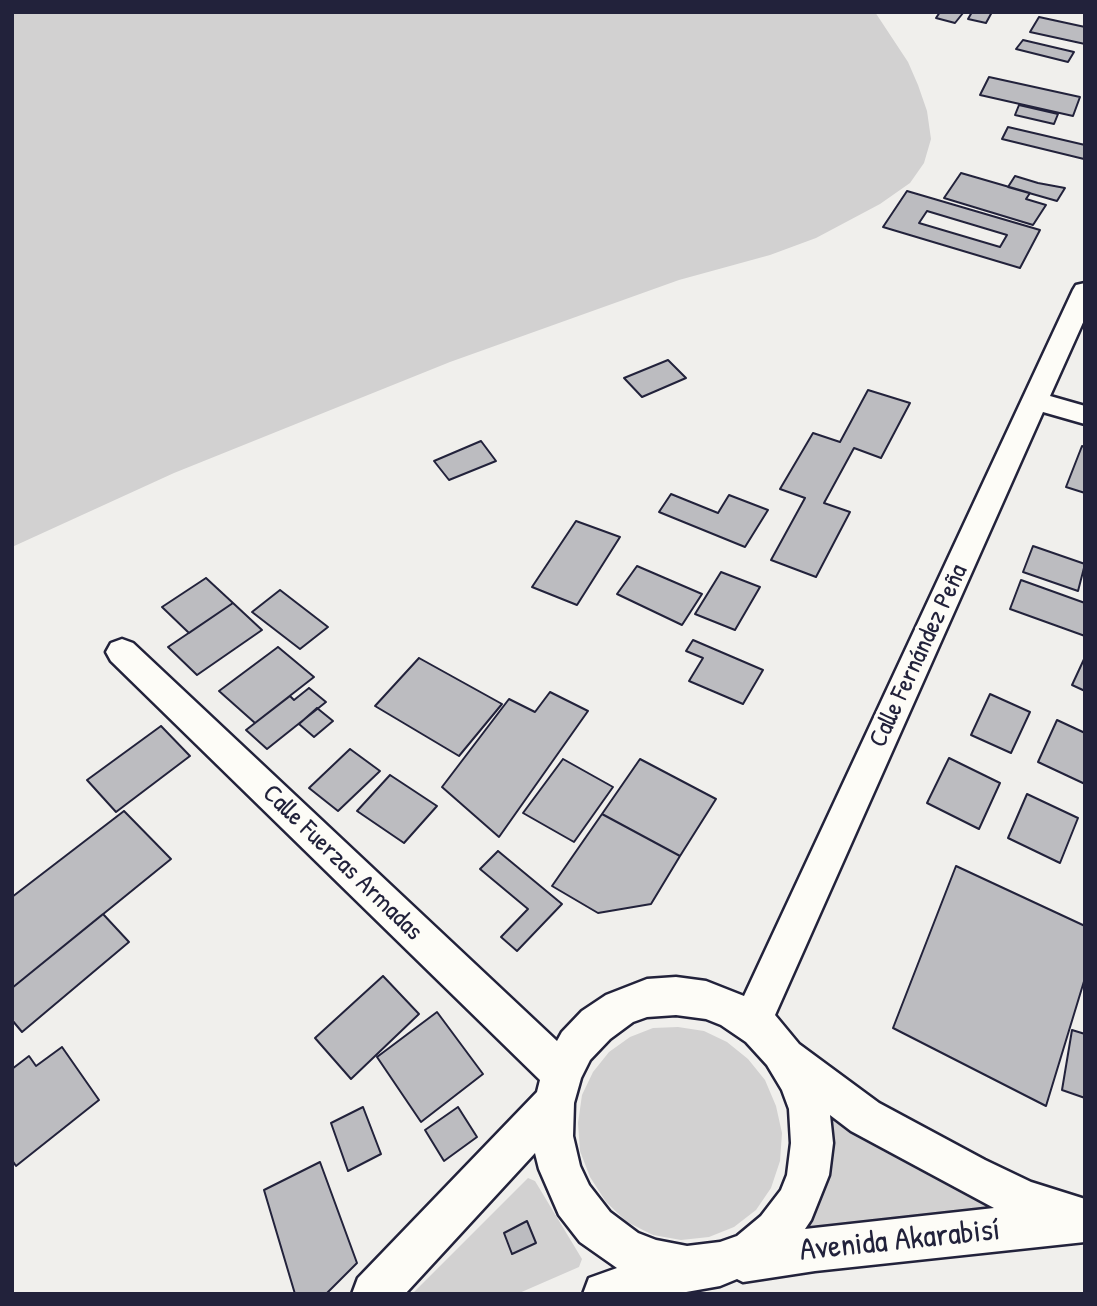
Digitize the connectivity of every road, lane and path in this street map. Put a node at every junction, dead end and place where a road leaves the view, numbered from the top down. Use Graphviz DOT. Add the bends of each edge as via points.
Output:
graph roads {
  1 [pos="1085,290"];
  2 [pos="1035,400"];
  3 [pos="1085,415"];
  4 [pos="122,652"];
  5 [pos="752,1023"];
  6 [pos="781,1051"];
  7 [pos="558,1088"];
  8 [pos="1083,1220"];
  9 [pos="704,1266"];
  10 [pos="374,1294"];
  11 [pos="606,1294"];
  1 -- 2 [label="street, Calle Fernández Peña"];
  2 -- 3 [label="street"];
  2 -- 5 [label="street, Calle Fernández Peña"];
  4 -- 7 [label="street, Calle Fuerzas Armadas"];
  5 -- 6 [label="street"];
  5 -- 7 [label="street" via="706,1000 676,996 620,1008 576,1046"];
  6 -- 8 [label="street, Avenida Akarabisí" via="865,1117 1025,1201"];
  6 -- 9 [label="street" via="809,1109 812,1143 807,1175 796,1205 776,1231 751,1252"];
  7 -- 9 [label="street" via="552,1136 560,1169 574,1200 595,1227 643,1258"];
  7 -- 10 [label="street"];
  8 -- 9 [label="street, Avenida Akarabisí" via="815,1249"];
  9 -- 11 [label="street, Avenida Akarabisí"];
}
